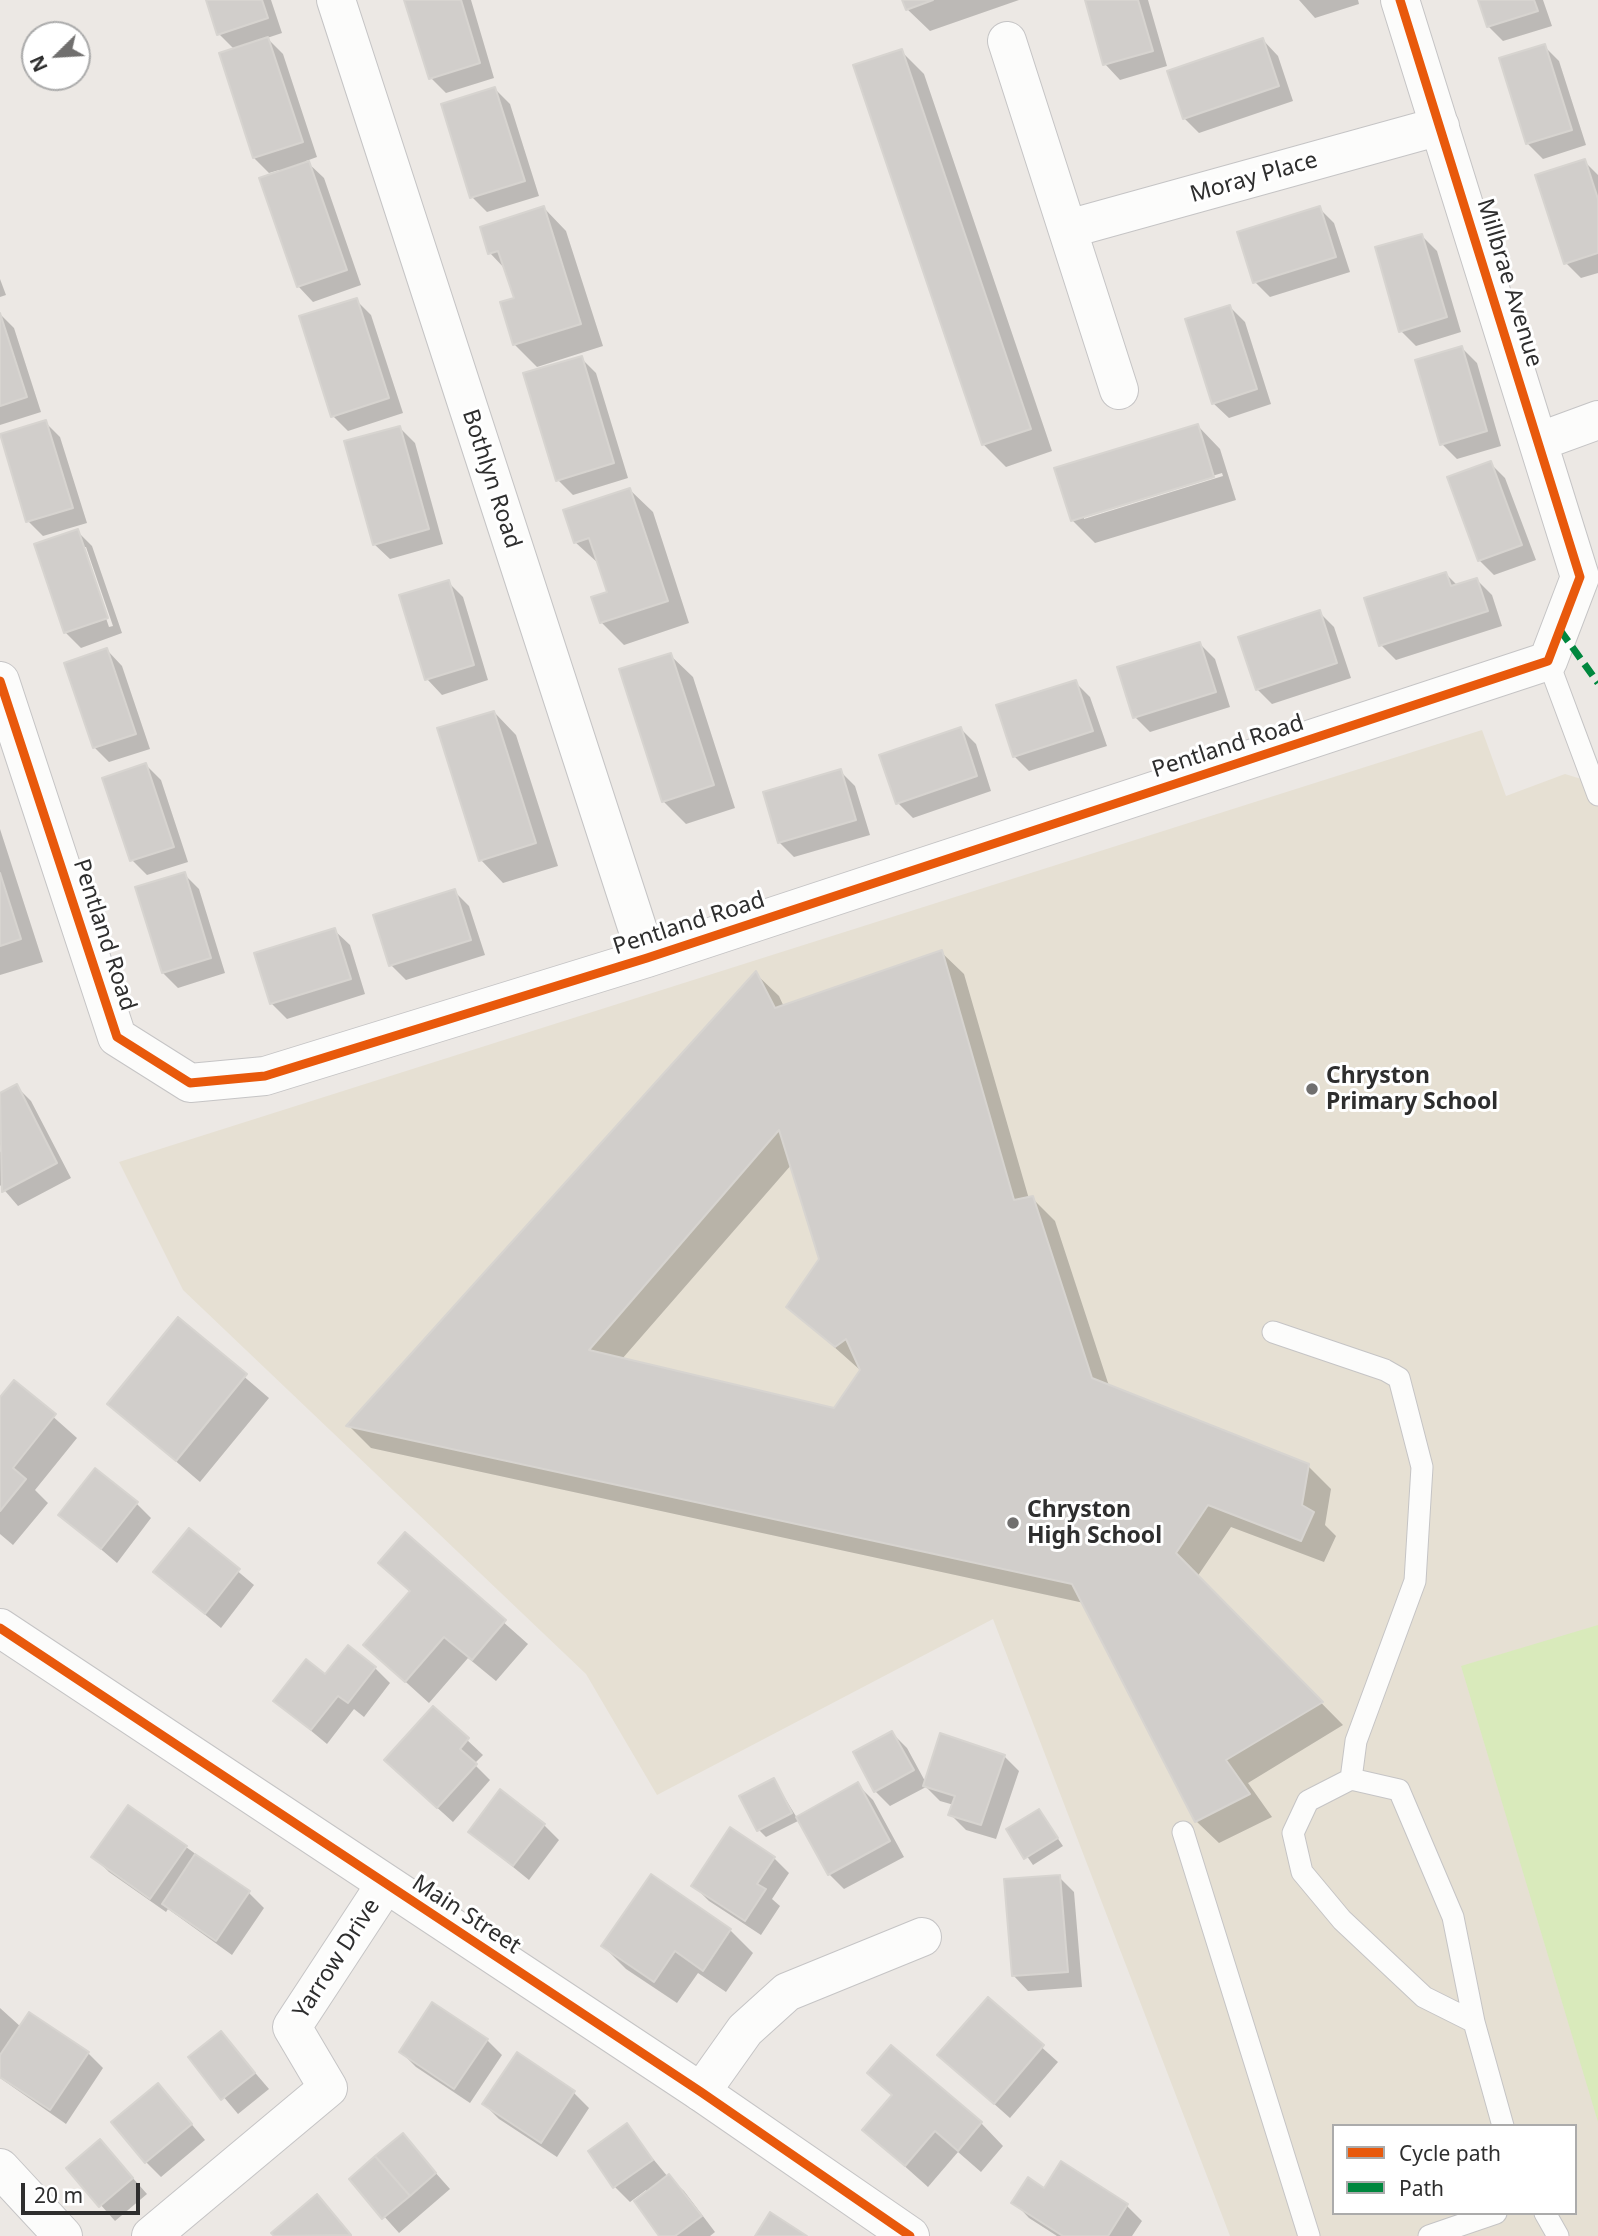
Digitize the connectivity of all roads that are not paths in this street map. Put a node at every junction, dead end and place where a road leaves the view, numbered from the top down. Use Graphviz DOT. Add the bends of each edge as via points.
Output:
graph roads {
  1 [pos="336,0"];
  2 [pos="1400,0"];
  3 [pos="1007,41"];
  4 [pos="1440,126"];
  5 [pos="1068,229"];
  6 [pos="1119,390"];
  7 [pos="1598,420"];
  8 [pos="1538,442"];
  9 [pos="1548,662"];
  10 [pos="0,681"];
  11 [pos="1598,795"];
  12 [pos="647,958"];
  13 [pos="1273,1332"];
  14 [pos="0,1628"];
  15 [pos="1351,1779"];
  16 [pos="1183,1832"];
  17 [pos="385,1885"];
  18 [pos="922,1937"];
  19 [pos="1474,2022"];
  20 [pos="701,2092"];
  21 [pos="1502,2124"];
  22 [pos="0,2168"];
  23 [pos="1490,2215"];
  24 [pos="1546,2215"];
  25 [pos="894,2232"];
  26 [pos="63,2236"];
  27 [pos="151,2236"];
  28 [pos="1309,2236"];
  29 [pos="1429,2236"];
  30 [pos="1558,2236"];
  1 -- 12 [label="street, Bothlyn Road"];
  2 -- 4 [label="street, Millbrae Avenue"];
  3 -- 5 [label="street"];
  4 -- 5 [label="street, Moray Place"];
  4 -- 8 [label="street, Millbrae Avenue"];
  5 -- 6 [label="street"];
  7 -- 8 [label="street"];
  8 -- 9 [label="street, Millbrae Avenue" via="1580,578"];
  9 -- 11 [label="lane"];
  9 -- 12 [label="street, Pentland Road"];
  10 -- 12 [label="street, Pentland Road" via="117,1038 190,1083 265,1076"];
  13 -- 15 [label="lane" via="1399,1378 1422,1467 1415,1581 1356,1741"];
  14 -- 17 [label="street, Main Street"];
  15 -- 19 [label="lane" via="1399,1790 1453,1917"];
  15 -- 19 [label="lane" via="1308,1801 1293,1833 1301,1871 1342,1920 1424,1997"];
  16 -- 28 [label="lane"];
  17 -- 20 [label="street, Main Street"];
  17 -- 27 [label="street, Yarrow Drive" via="292,2027 328,2088"];
  18 -- 20 [label="street" via="788,1992 745,2030"];
  19 -- 21 [label="lane"];
  20 -- 25 [label="street, Main Street"];
  22 -- 26 [label="street"];
  23 -- 29 [label="lane"];
  24 -- 30 [label="lane"];
}
